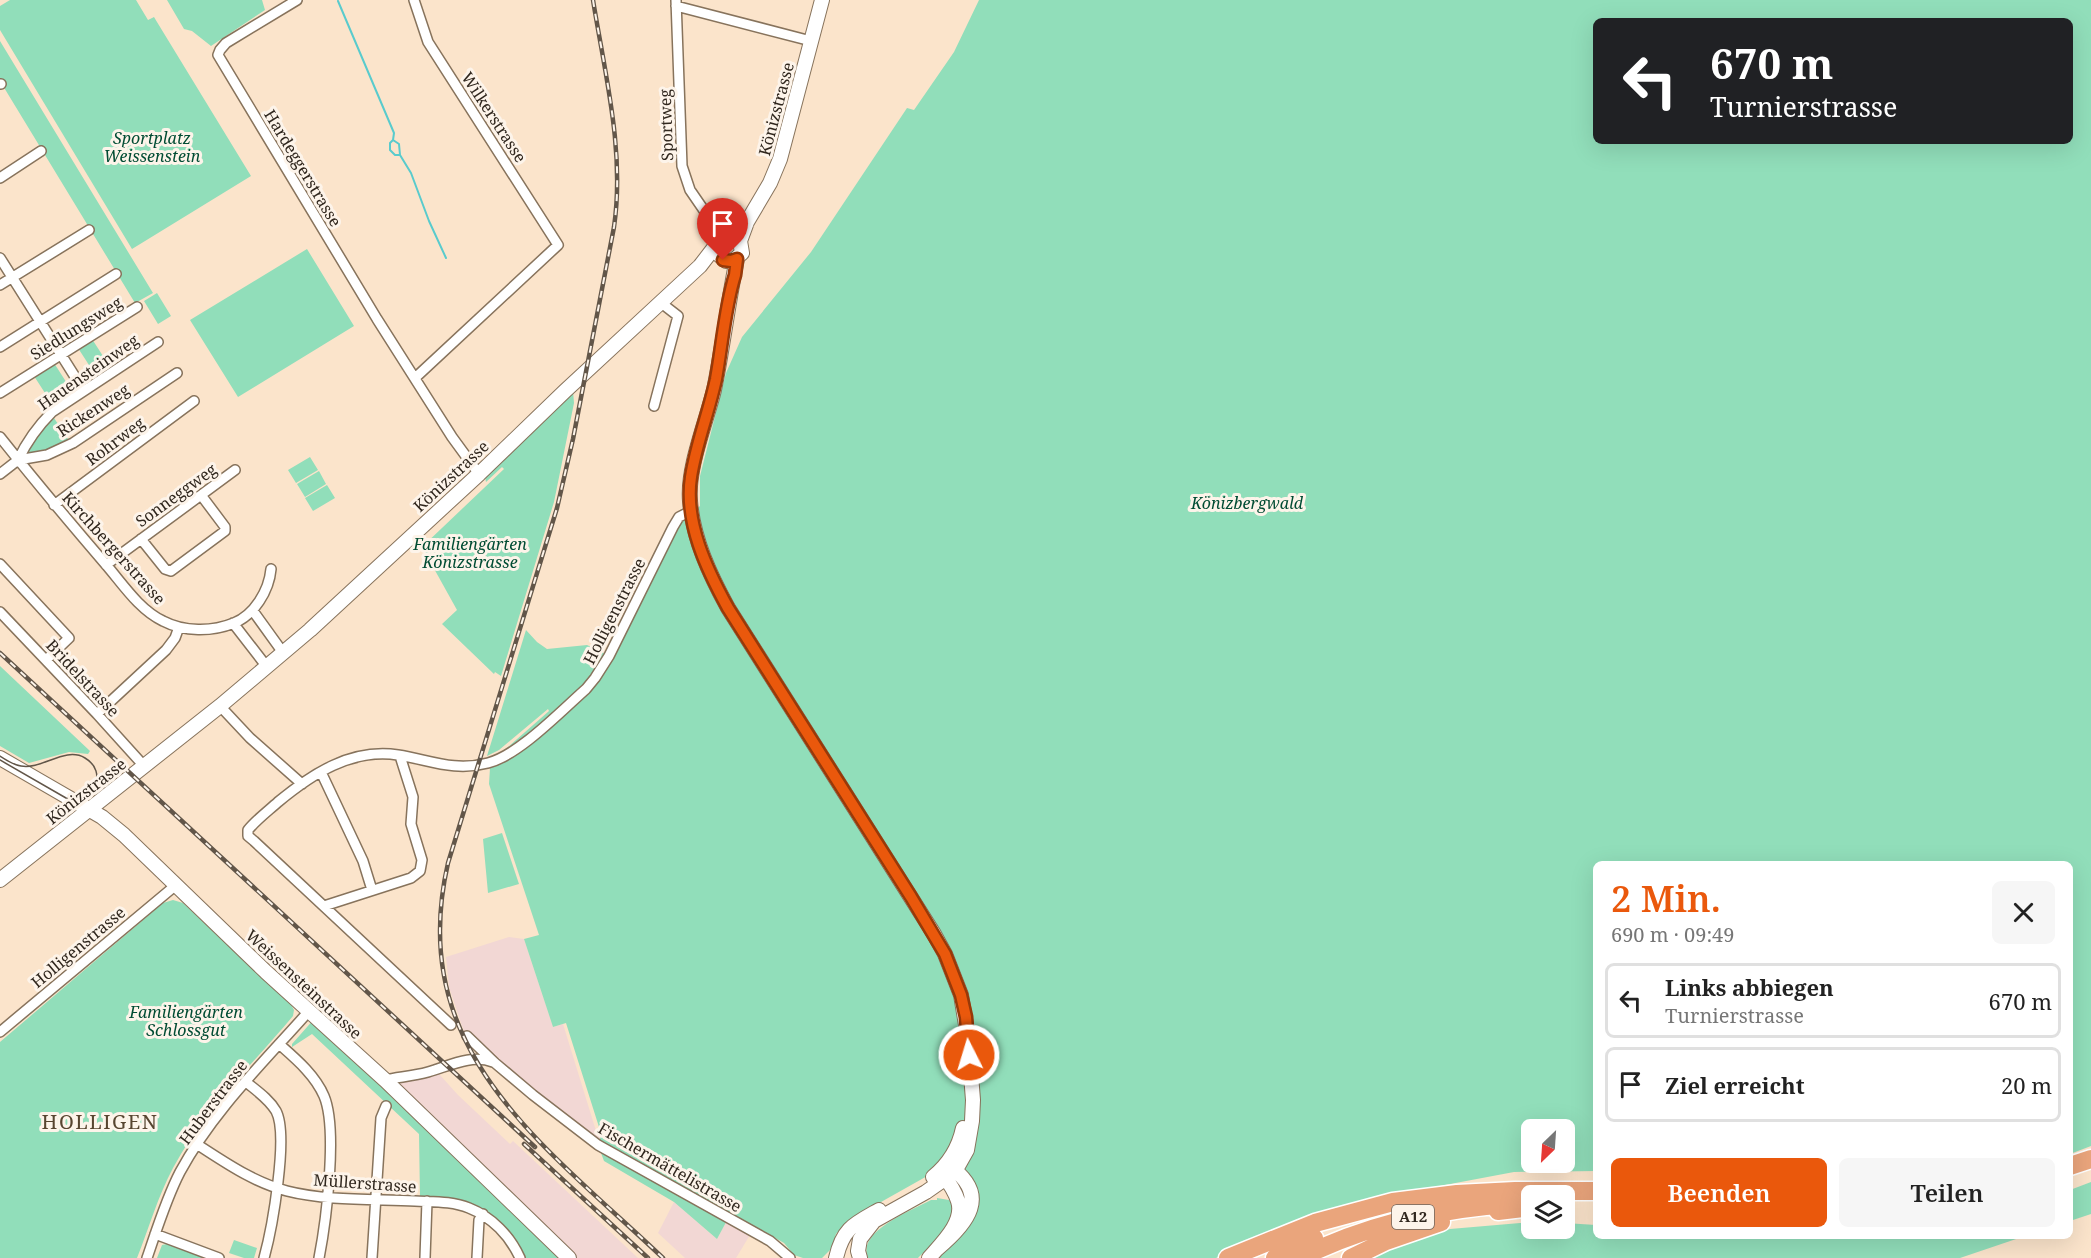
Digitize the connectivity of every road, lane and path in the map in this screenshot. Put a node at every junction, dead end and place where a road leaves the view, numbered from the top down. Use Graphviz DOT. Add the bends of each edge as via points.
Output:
graph roads {
  1 [pos="297,0"];
  2 [pos="414,0"];
  3 [pos="822,0"];
  4 [pos="676,3"];
  5 [pos="812,41"];
  6 [pos="41,151"];
  7 [pos="0,178"];
  8 [pos="89,230"];
  9 [pos="728,248"];
  10 [pos="0,258"];
  11 [pos="116,274"];
  12 [pos="12,278"];
  13 [pos="0,285"];
  14 [pos="660,302"];
  15 [pos="137,307"];
  16 [pos="40,321"];
  17 [pos="158,342"];
  18 [pos="0,347"];
  19 [pos="61,354"];
  20 [pos="177,373"];
  21 [pos="416,378"];
  22 [pos="84,391"];
  23 [pos="0,393"];
  24 [pos="194,401"];
  25 [pos="654,406"];
  26 [pos="0,437"];
  27 [pos="18,460"];
  28 [pos="235,470"];
  29 [pos="0,474"];
  30 [pos="479,474"];
  31 [pos="201,495"];
  32 [pos="54,505"];
  33 [pos="691,511"];
  34 [pos="141,539"];
  35 [pos="0,564"];
  36 [pos="106,565"];
  37 [pos="271,570"];
  38 [pos="253,611"];
  39 [pos="0,612"];
  40 [pos="233,623"];
  41 [pos="179,627"];
  42 [pos="284,654"];
  43 [pos="46,660"];
  44 [pos="267,668"];
  45 [pos="220,706"];
  46 [pos="97,714"];
  47 [pos="400,756"];
  48 [pos="0,758"];
  49 [pos="144,766"];
  50 [pos="321,772"];
  51 [pos="302,784"];
  52 [pos="88,809"];
  53 [pos="0,880"];
  54 [pos="176,885"];
  55 [pos="372,890"];
  56 [pos="324,906"];
  57 [pos="309,1011"];
  58 [pos="451,1025"];
  59 [pos="0,1032"];
  60 [pos="467,1036"];
  61 [pos="279,1044"];
  62 [pos="495,1063"];
  63 [pos="385,1080"];
  64 [pos="246,1082"];
  65 [pos="386,1106"];
  66 [pos="198,1145"];
  67 [pos="2091,1159"];
  68 [pos="2073,1165"];
  69 [pos="947,1171"];
  70 [pos="2091,1172"];
  71 [pos="2073,1178"];
  72 [pos="277,1187"];
  73 [pos="1593,1191"];
  74 [pos="1492,1193"];
  75 [pos="955,1194"];
  76 [pos="326,1196"];
  77 [pos="377,1199"];
  78 [pos="428,1201"];
  79 [pos="1575,1202"];
  80 [pos="1593,1203"];
  81 [pos="902,1205"];
  82 [pos="1521,1205"];
  83 [pos="1521,1207"];
  84 [pos="483,1214"];
  85 [pos="874,1221"];
  86 [pos="155,1234"];
  87 [pos="776,1246"];
  88 [pos="933,1254"];
  89 [pos="147,1258"];
  90 [pos="219,1258"];
  91 [pos="264,1258"];
  92 [pos="320,1258"];
  93 [pos="372,1258"];
  94 [pos="424,1258"];
  95 [pos="477,1258"];
  96 [pos="520,1258"];
  97 [pos="569,1258"];
  98 [pos="778,1258"];
  99 [pos="790,1258"];
  100 [pos="836,1258"];
  101 [pos="849,1258"];
  102 [pos="860,1258"];
  103 [pos="1228,1258"];
  104 [pos="1275,1258"];
  105 [pos="1300,1258"];
  106 [pos="1352,1258"];
  1 -- 21 [label="street, Hardeggerstrasse" via="226,43 218,55"];
  2 -- 21 [label="street, Wilkerstrasse" via="428,42 558,245"];
  3 -- 5 [label="main road, Könizstrasse"];
  4 -- 5 [label="street"];
  4 -- 9 [label="street, Sportweg" via="682,166 690,190"];
  5 -- 9 [label="main road, Könizstrasse" via="777,166"];
  6 -- 7 [label="street"];
  8 -- 12 [label="street"];
  9 -- 14 [label="main road, Könizstrasse" via="700,266"];
  9 -- 33 [label="main road" via="732,285 713,390 691,477"];
  10 -- 12 [label="street"];
  11 -- 16 [label="street"];
  12 -- 13 [label="street"];
  12 -- 16 [label="street"];
  14 -- 25 [label="street" via="678,316"];
  14 -- 30 [label="main road, Könizstrasse"];
  15 -- 19 [label="street, Siedlungsweg"];
  16 -- 18 [label="street"];
  16 -- 19 [label="street"];
  17 -- 22 [label="street, Hauensteinweg"];
  19 -- 22 [label="street"];
  19 -- 23 [label="street, Siedlungsweg"];
  20 -- 27 [label="street, Rickenweg" via="73,442 47,455"];
  21 -- 30 [label="street, Hardeggerstrasse"];
  22 -- 27 [label="street, Hauensteinweg" via="37,427"];
  24 -- 32 [label="street, Rohrweg"];
  26 -- 27 [label="street, Kirchbergerstrasse"];
  27 -- 29 [label="street"];
  27 -- 32 [label="street, Kirchbergerstrasse"];
  28 -- 31 [label="street, Sonneggweg"];
  30 -- 42 [label="main road, Könizstrasse"];
  31 -- 34 [label="street, Sonneggweg"];
  31 -- 34 [label="street" via="225,531 168,571"];
  32 -- 36 [label="street, Kirchbergerstrasse"];
  33 -- 47 [label="street, Holligenstrasse" via="679,517 673,527 595,678 525,742 492,762 463,767"];
  33 -- 69 [label="main road" via="704,559 728,608 906,888 945,954 961,995 968,1037 972,1121 967,1150"];
  34 -- 36 [label="street, Sonneggweg"];
  35 -- 43 [label="street" via="69,638"];
  36 -- 41 [label="street, Kirchbergerstrasse" via="148,611"];
  37 -- 38 [label="street"];
  38 -- 40 [label="street, Kirchbergerstrasse"];
  38 -- 42 [label="street"];
  39 -- 43 [label="street, Bridelstrasse"];
  40 -- 41 [label="street, Kirchbergerstrasse" via="205,629"];
  40 -- 44 [label="street"];
  41 -- 46 [label="street" via="166,650"];
  42 -- 44 [label="main road, Könizstrasse"];
  43 -- 46 [label="street, Bridelstrasse"];
  44 -- 45 [label="main road, Könizstrasse"];
  45 -- 49 [label="main road, Könizstrasse"];
  45 -- 51 [label="street"];
  46 -- 49 [label="street, Bridelstrasse"];
  47 -- 50 [label="street, Holligenstrasse" via="356,757"];
  47 -- 55 [label="street" via="413,794 411,825 422,867 414,877"];
  48 -- 52 [label="main road, Weissensteinstrasse"];
  49 -- 52 [label="main road, Könizstrasse"];
  50 -- 51 [label="street, Holligenstrasse"];
  50 -- 55 [label="street" via="359,852"];
  51 -- 56 [label="street, Holligenstrasse" via="249,828 248,836"];
  52 -- 53 [label="main road, Könizstrasse"];
  52 -- 54 [label="main road, Weissensteinstrasse" via="124,835"];
  54 -- 57 [label="main road, Weissensteinstrasse"];
  54 -- 59 [label="street, Holligenstrasse"];
  55 -- 56 [label="street"];
  56 -- 58 [label="street"];
  57 -- 61 [label="street, Huberstrasse"];
  57 -- 63 [label="main road, Weissensteinstrasse"];
  60 -- 62 [label="street, Fischermättelistrasse"];
  61 -- 64 [label="street, Huberstrasse"];
  61 -- 76 [label="street" via="311,1075 327,1105 330,1133"];
  62 -- 63 [label="street" via="481,1059 457,1062"];
  62 -- 87 [label="street, Fischermättelistrasse" via="598,1145"];
  63 -- 97 [label="main road, Weissensteinstrasse"];
  64 -- 66 [label="street, Huberstrasse"];
  64 -- 72 [label="street" via="271,1103 281,1122"];
  65 -- 77 [label="street" via="381,1118"];
  66 -- 72 [label="street, Müllerstrasse" via="243,1174"];
  66 -- 86 [label="street, Huberstrasse" via="175,1182"];
  67 -- 68 [label="highway"];
  69 -- 75 [label="main road"];
  69 -- 81 [label="main road"];
  69 -- 88 [label="main road" via="965,1180 972,1201 962,1226"];
  69 -- 100 [label="main road" via="850,1227"];
  70 -- 71 [label="highway"];
  72 -- 76 [label="street, Müllerstrasse"];
  72 -- 91 [label="street"];
  73 -- 74 [label="highway, A12"];
  74 -- 103 [label="highway" via="1422,1198 1366,1208 1288,1233"];
  74 -- 104 [label="highway, A12" via="1443,1198 1378,1214 1331,1230"];
  75 -- 81 [label="main road" via="939,1192"];
  75 -- 88 [label="main road" via="960,1209 956,1222"];
  76 -- 77 [label="street, Müllerstrasse"];
  76 -- 92 [label="street"];
  77 -- 78 [label="street, Müllerstrasse"];
  77 -- 93 [label="street"];
  78 -- 84 [label="street, Müllerstrasse" via="461,1205"];
  78 -- 94 [label="street"];
  79 -- 80 [label="highway"];
  81 -- 85 [label="main road"];
  82 -- 105 [label="highway, A12" via="1470,1207 1403,1220 1359,1233"];
  83 -- 106 [label="highway" via="1440,1222"];
  84 -- 95 [label="street" via="479,1220"];
  84 -- 96 [label="street, Müllerstrasse" via="506,1235"];
  85 -- 101 [label="main road" via="854,1238"];
  85 -- 102 [label="main road" via="860,1239"];
  86 -- 89 [label="street, Huberstrasse"];
  86 -- 90 [label="street"];
  87 -- 98 [label="street"];
  87 -- 99 [label="street, Fischermättelistrasse"];
}
